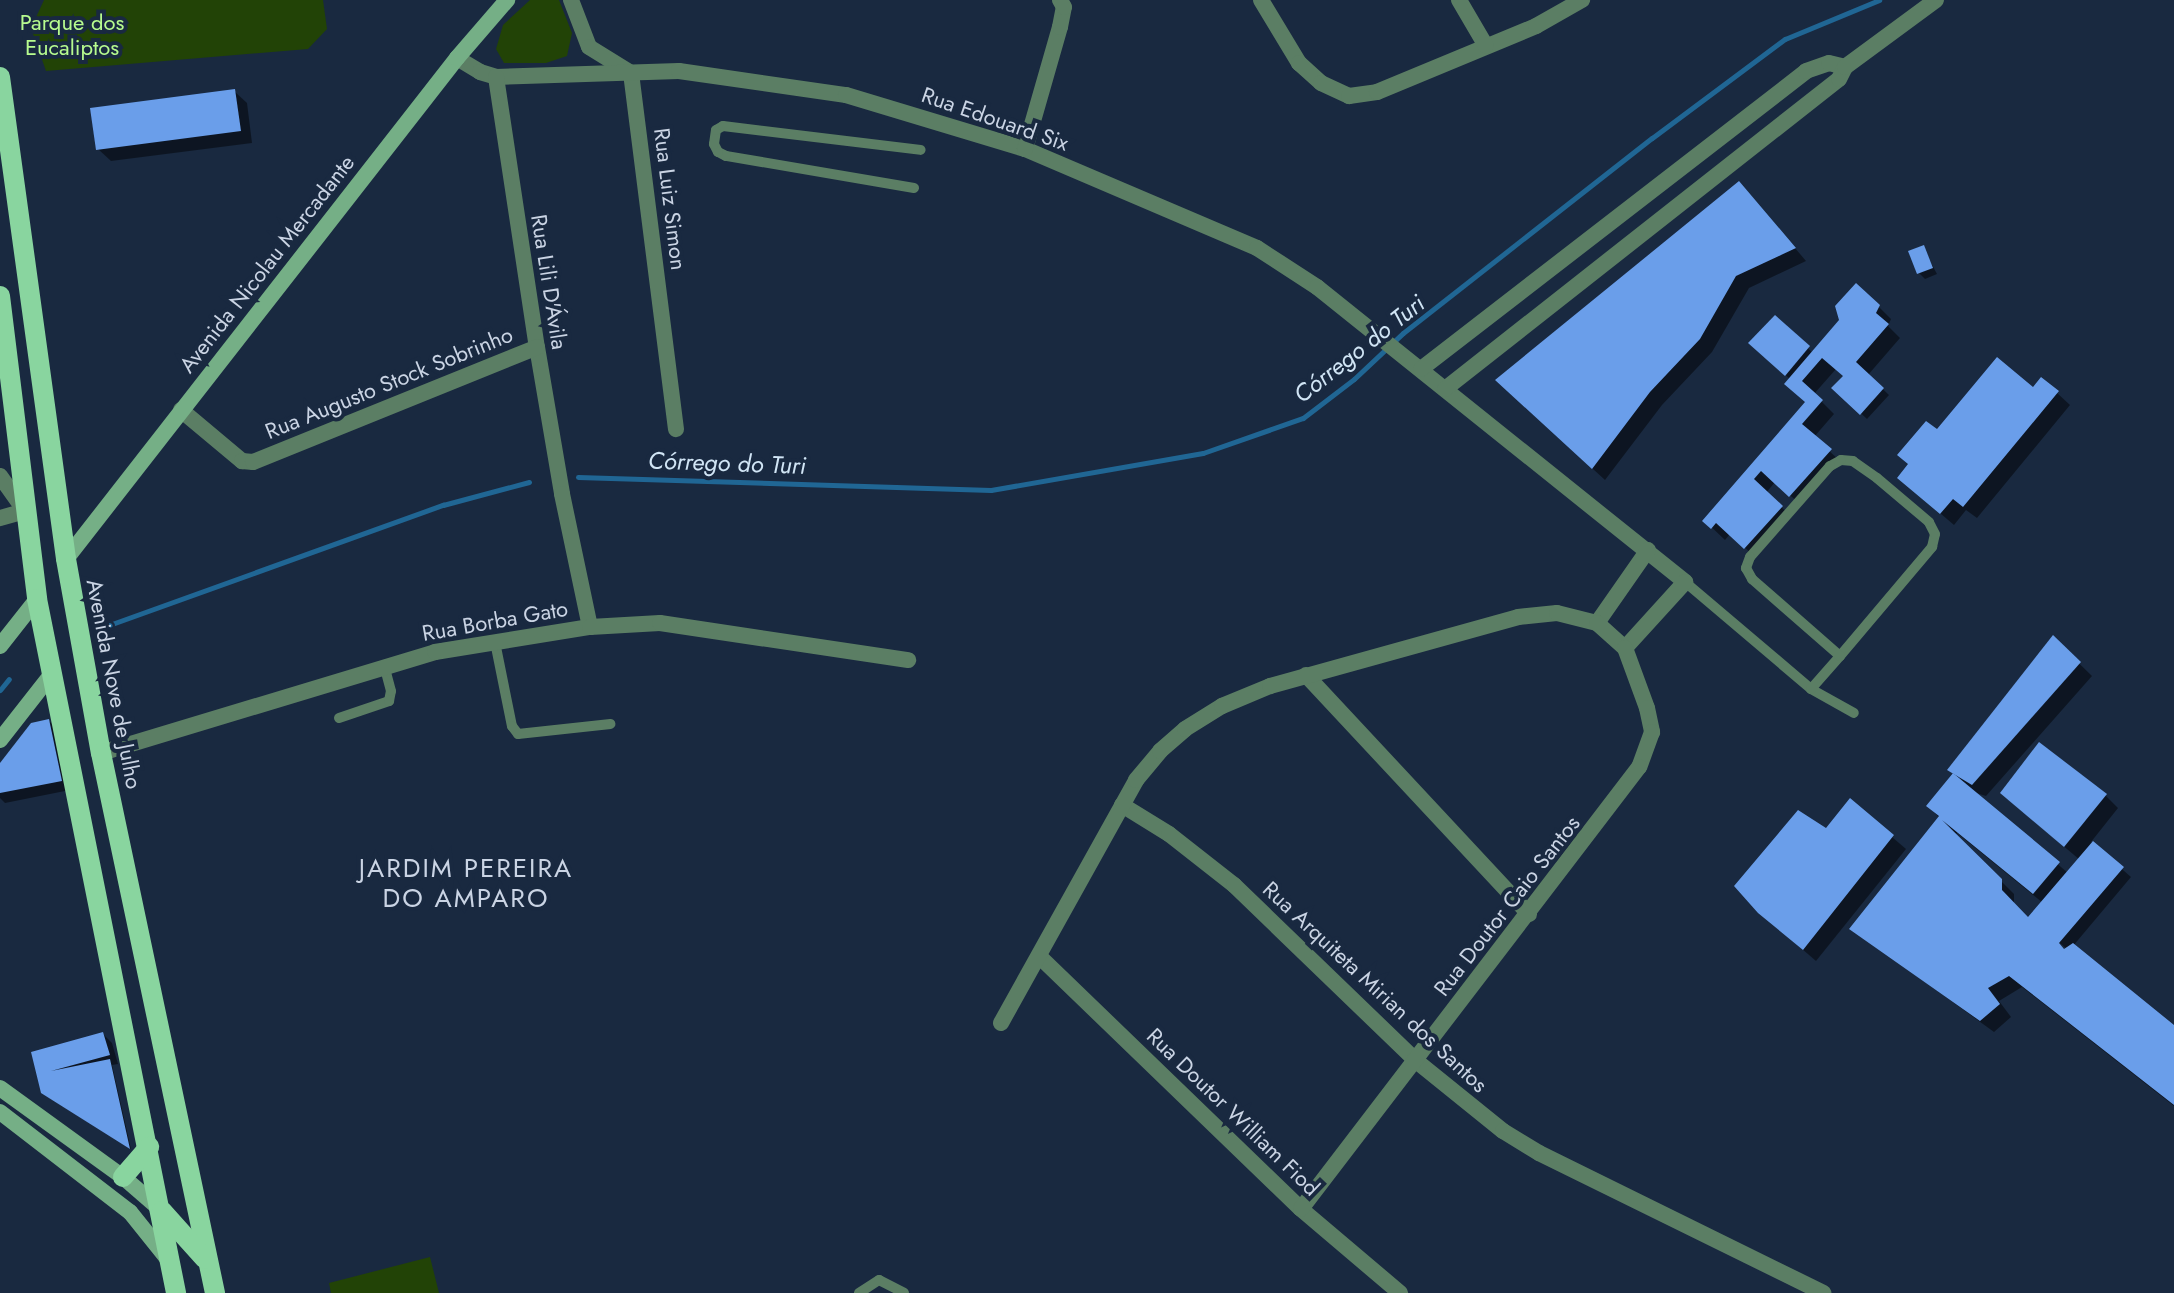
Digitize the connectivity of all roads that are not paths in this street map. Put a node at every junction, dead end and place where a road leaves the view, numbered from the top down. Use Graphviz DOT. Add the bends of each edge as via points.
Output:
graph roads {
  1 [pos="507,0"];
  2 [pos="571,0"];
  3 [pos="1060,0"];
  4 [pos="1261,0"];
  5 [pos="1459,0"];
  6 [pos="1582,0"];
  7 [pos="1936,0"];
  8 [pos="1486,46"];
  9 [pos="589,47"];
  10 [pos="457,58"];
  11 [pos="1845,67"];
  12 [pos="631,73"];
  13 [pos="567,74"];
  14 [pos="0,77"];
  15 [pos="496,77"];
  16 [pos="1025,149"];
  17 [pos="921,150"];
  18 [pos="914,188"];
  19 [pos="8,192"];
  20 [pos="0,296"];
  21 [pos="537,347"];
  22 [pos="1421,369"];
  23 [pos="1445,389"];
  24 [pos="181,410"];
  25 [pos="676,429"];
  26 [pos="0,476"];
  27 [pos="25,511"];
  28 [pos="0,518"];
  29 [pos="1648,550"];
  30 [pos="66,559"];
  31 [pos="1685,582"];
  32 [pos="37,599"];
  33 [pos="1597,623"];
  34 [pos="590,627"];
  35 [pos="495,642"];
  36 [pos="0,646"];
  37 [pos="1625,648"];
  38 [pos="1840,656"];
  39 [pos="908,660"];
  40 [pos="385,668"];
  41 [pos="51,675"];
  42 [pos="1306,675"];
  43 [pos="1811,689"];
  44 [pos="1854,713"];
  45 [pos="339,718"];
  46 [pos="610,724"];
  47 [pos="0,740"];
  48 [pos="101,753"];
  49 [pos="1122,805"];
  50 [pos="1529,914"];
  51 [pos="1041,958"];
  52 [pos="1001,1023"];
  53 [pos="1415,1060"];
  54 [pos="0,1088"];
  55 [pos="0,1112"];
  56 [pos="149,1147"];
  57 [pos="123,1177"];
  58 [pos="1301,1209"];
  59 [pos="162,1211"];
  60 [pos="169,1262"];
  61 [pos="208,1262"];
  62 [pos="176,1293"];
  63 [pos="215,1293"];
  64 [pos="859,1293"];
  65 [pos="904,1293"];
  66 [pos="1400,1293"];
  67 [pos="1823,1293"];
  1 -- 10 [label="main road, Avenida Nicolau Mercadante"];
  2 -- 9 [label="street"];
  3 -- 16 [label="street" via="1060,27"];
  4 -- 8 [label="street" via="1299,63 1321,83 1349,96 1377,92"];
  5 -- 8 [label="street"];
  6 -- 8 [label="street"];
  7 -- 11 [label="street"];
  9 -- 12 [label="street"];
  9 -- 13 [label="street"];
  10 -- 15 [label="street"];
  10 -- 24 [label="main road, Avenida Nicolau Mercadante"];
  11 -- 22 [label="street" via="1829,63 1806,71"];
  11 -- 23 [label="street" via="1839,79"];
  12 -- 13 [label="street, Rua Edouard Six"];
  12 -- 16 [label="street, Rua Edouard Six" via="679,71 846,95"];
  12 -- 25 [label="street, Rua Luiz Simon"];
  13 -- 15 [label="street, Rua Edouard Six"];
  14 -- 19 [label="main road, Avenida Nove de Julho"];
  15 -- 21 [label="street, Rua Lili D'Ávila"];
  16 -- 22 [label="street, Rua Edouard Six" via="1257,248 1317,287"];
  17 -- 18 [label="lane" via="723,126 716,130 714,144 726,156"];
  19 -- 30 [label="main road, Avenida Nove de Julho"];
  20 -- 27 [label="main road"];
  21 -- 24 [label="street, Rua Augusto Stock Sobrinho" via="253,462 242,461"];
  21 -- 34 [label="street, Rua Lili D'Ávila"];
  22 -- 23 [label="street, Rua Edouard Six"];
  23 -- 29 [label="street, Rua Edouard Six"];
  24 -- 30 [label="main road, Avenida Nicolau Mercadante"];
  26 -- 27 [label="street"];
  27 -- 28 [label="street"];
  27 -- 32 [label="main road"];
  29 -- 31 [label="street, Rua Edouard Six"];
  29 -- 33 [label="street"];
  30 -- 48 [label="main road, Avenida Nove de Julho"];
  31 -- 37 [label="street"];
  31 -- 43 [label="lane"];
  32 -- 36 [label="main road"];
  32 -- 41 [label="main road"];
  33 -- 37 [label="street"];
  33 -- 42 [label="street" via="1557,613 1518,617"];
  34 -- 35 [label="street, Rua Borba Gato"];
  34 -- 39 [label="street, Rua Borba Gato" via="660,623"];
  35 -- 40 [label="street, Rua Borba Gato" via="435,652"];
  35 -- 46 [label="lane" via="518,734"];
  37 -- 50 [label="street, Rua Doutor Caio Santos" via="1652,732 1646,752 1630,781"];
  38 -- 38 [label="lane" via="1932,547 1935,534 1929,522 1877,478 1853,461 1841,460 1830,466 1746,568"];
  38 -- 43 [label="lane"];
  40 -- 45 [label="lane" via="389,701"];
  40 -- 48 [label="street, Rua Borba Gato"];
  41 -- 47 [label="main road"];
  41 -- 56 [label="main road"];
  42 -- 49 [label="street" via="1222,706 1185,729 1160,751"];
  42 -- 50 [label="street"];
  43 -- 44 [label="lane"];
  48 -- 61 [label="main road, Avenida Nove de Julho"];
  49 -- 51 [label="street"];
  49 -- 53 [label="street, Rua Arquiteta Mirian dos Santos" via="1234,885"];
  50 -- 53 [label="street, Rua Doutor Caio Santos"];
  51 -- 52 [label="street"];
  51 -- 58 [label="street, Rua Doutor William Fiod"];
  53 -- 58 [label="street, Rua Doutor Caio Santos"];
  53 -- 67 [label="street, Rua Arquiteta Mirian dos Santos" via="1463,1102 1539,1153"];
  54 -- 57 [label="main road"];
  55 -- 60 [label="main road" via="130,1212"];
  56 -- 57 [label="main road"];
  56 -- 59 [label="main road"];
  57 -- 59 [label="main road"];
  58 -- 66 [label="street, Rua Doutor William Fiod"];
  59 -- 60 [label="main road"];
  59 -- 61 [label="main road"];
  60 -- 62 [label="main road"];
  61 -- 63 [label="main road, Avenida Nove de Julho"];
  64 -- 65 [label="lane" via="879,1280"];
}
